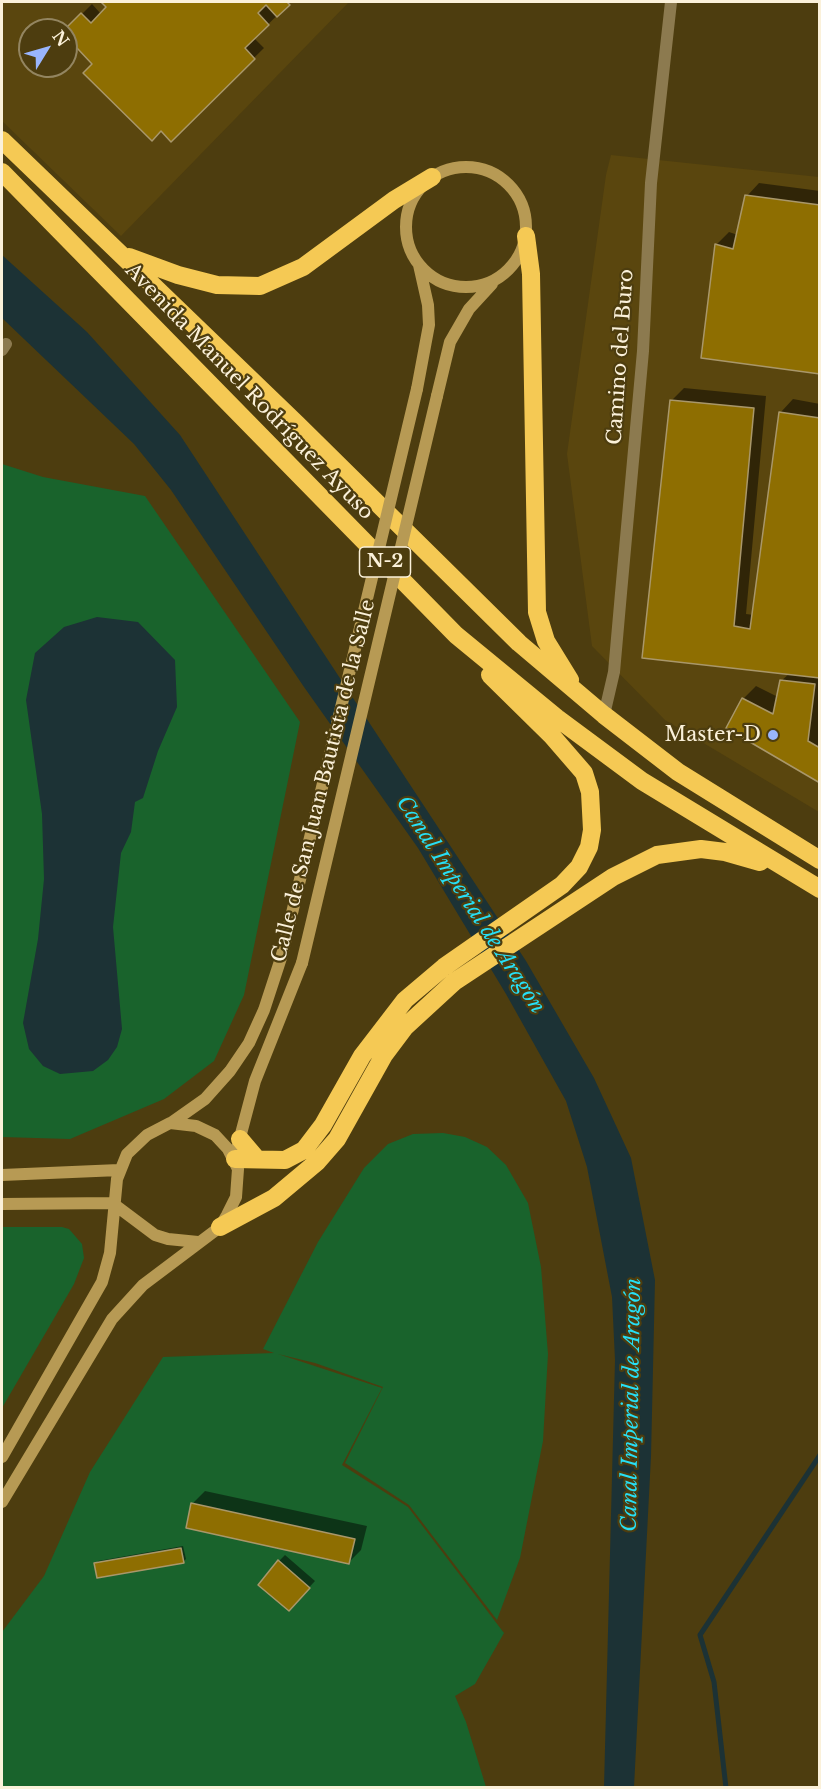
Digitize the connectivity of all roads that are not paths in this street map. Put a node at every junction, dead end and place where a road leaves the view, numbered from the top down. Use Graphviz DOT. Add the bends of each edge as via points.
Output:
graph roads {
  1 [pos="671,2"];
  2 [pos="2,140"];
  3 [pos="2,172"];
  4 [pos="432,177"];
  5 [pos="526,236"];
  6 [pos="121,254"];
  7 [pos="418,264"];
  8 [pos="495,281"];
  9 [pos="456,634"];
  10 [pos="580,696"];
  11 [pos="604,715"];
  12 [pos="819,860"];
  13 [pos="782,868"];
  14 [pos="819,889"];
  15 [pos="170,1124"];
  16 [pos="240,1139"];
  17 [pos="235,1159"];
  18 [pos="257,1159"];
  19 [pos="119,1170"];
  20 [pos="2,1175"];
  21 [pos="2,1204"];
  22 [pos="115,1204"];
  23 [pos="220,1227"];
  24 [pos="198,1242"];
  25 [pos="2,1457"];
  26 [pos="2,1502"];
  1 -- 11 [label="street, Camino del Buro" via="651,183 643,351 614,672"];
  2 -- 6 [label="highway, Avenida Manuel Rodríguez Ayuso / N-2"];
  3 -- 9 [label="highway, Avenida Manuel Rodríguez Ayuso / N-2"];
  4 -- 5 [label="main road" via="465,167 498,176 521,202"];
  4 -- 6 [label="highway" via="303,267 260,286 217,285"];
  4 -- 7 [label="main road" via="417,193 408,213 406,231"];
  5 -- 8 [label="main road" via="515,262"];
  5 -- 10 [label="highway" via="531,273 537,612 546,642"];
  6 -- 10 [label="highway, Avenida Manuel Rodríguez Ayuso / N-2" via="519,643"];
  7 -- 8 [label="main road" via="430,276 462,288"];
  7 -- 15 [label="main road, Calle de San Juan Bautista de la Salle, bridge" via="429,325 417,389 282,955 249,1043 205,1099"];
  8 -- 16 [label="main road, Calle de San Juan Bautista de la Salle, bridge" via="469,309 450,342 302,963 255,1081"];
  9 -- 13 [label="highway, Avenida Manuel Rodríguez Ayuso / N-2" via="557,718 642,781"];
  9 -- 18 [label="highway" via="496,682 584,773 593,812 589,847 579,867 562,885 444,967 405,1000 362,1056 311,1144 285,1160"];
  10 -- 11 [label="highway, Avenida Manuel Rodríguez Ayuso / N-2"];
  11 -- 12 [label="highway, Avenida Manuel Rodríguez Ayuso / N-2" via="678,771"];
  13 -- 14 [label="highway, Avenida Manuel Rodríguez Ayuso / N-2"];
  13 -- 23 [label="highway" via="725,852 678,850 636,864 554,916 454,982 418,1014 384,1055 337,1139 317,1162 274,1198"];
  15 -- 17 [label="main road" via="206,1130"];
  15 -- 19 [label="main road" via="139,1141"];
  16 -- 17 [label="main road, Calle de San Juan Bautista de la Salle"];
  16 -- 18 [label="highway"];
  17 -- 18 [label="highway"];
  17 -- 23 [label="main road" via="236,1197"];
  19 -- 20 [label="main road"];
  19 -- 22 [label="main road"];
  21 -- 22 [label="main road"];
  22 -- 24 [label="main road" via="155,1235"];
  22 -- 25 [label="main road" via="102,1282"];
  23 -- 24 [label="main road"];
  24 -- 26 [label="main road" via="143,1285 112,1319"];
}
